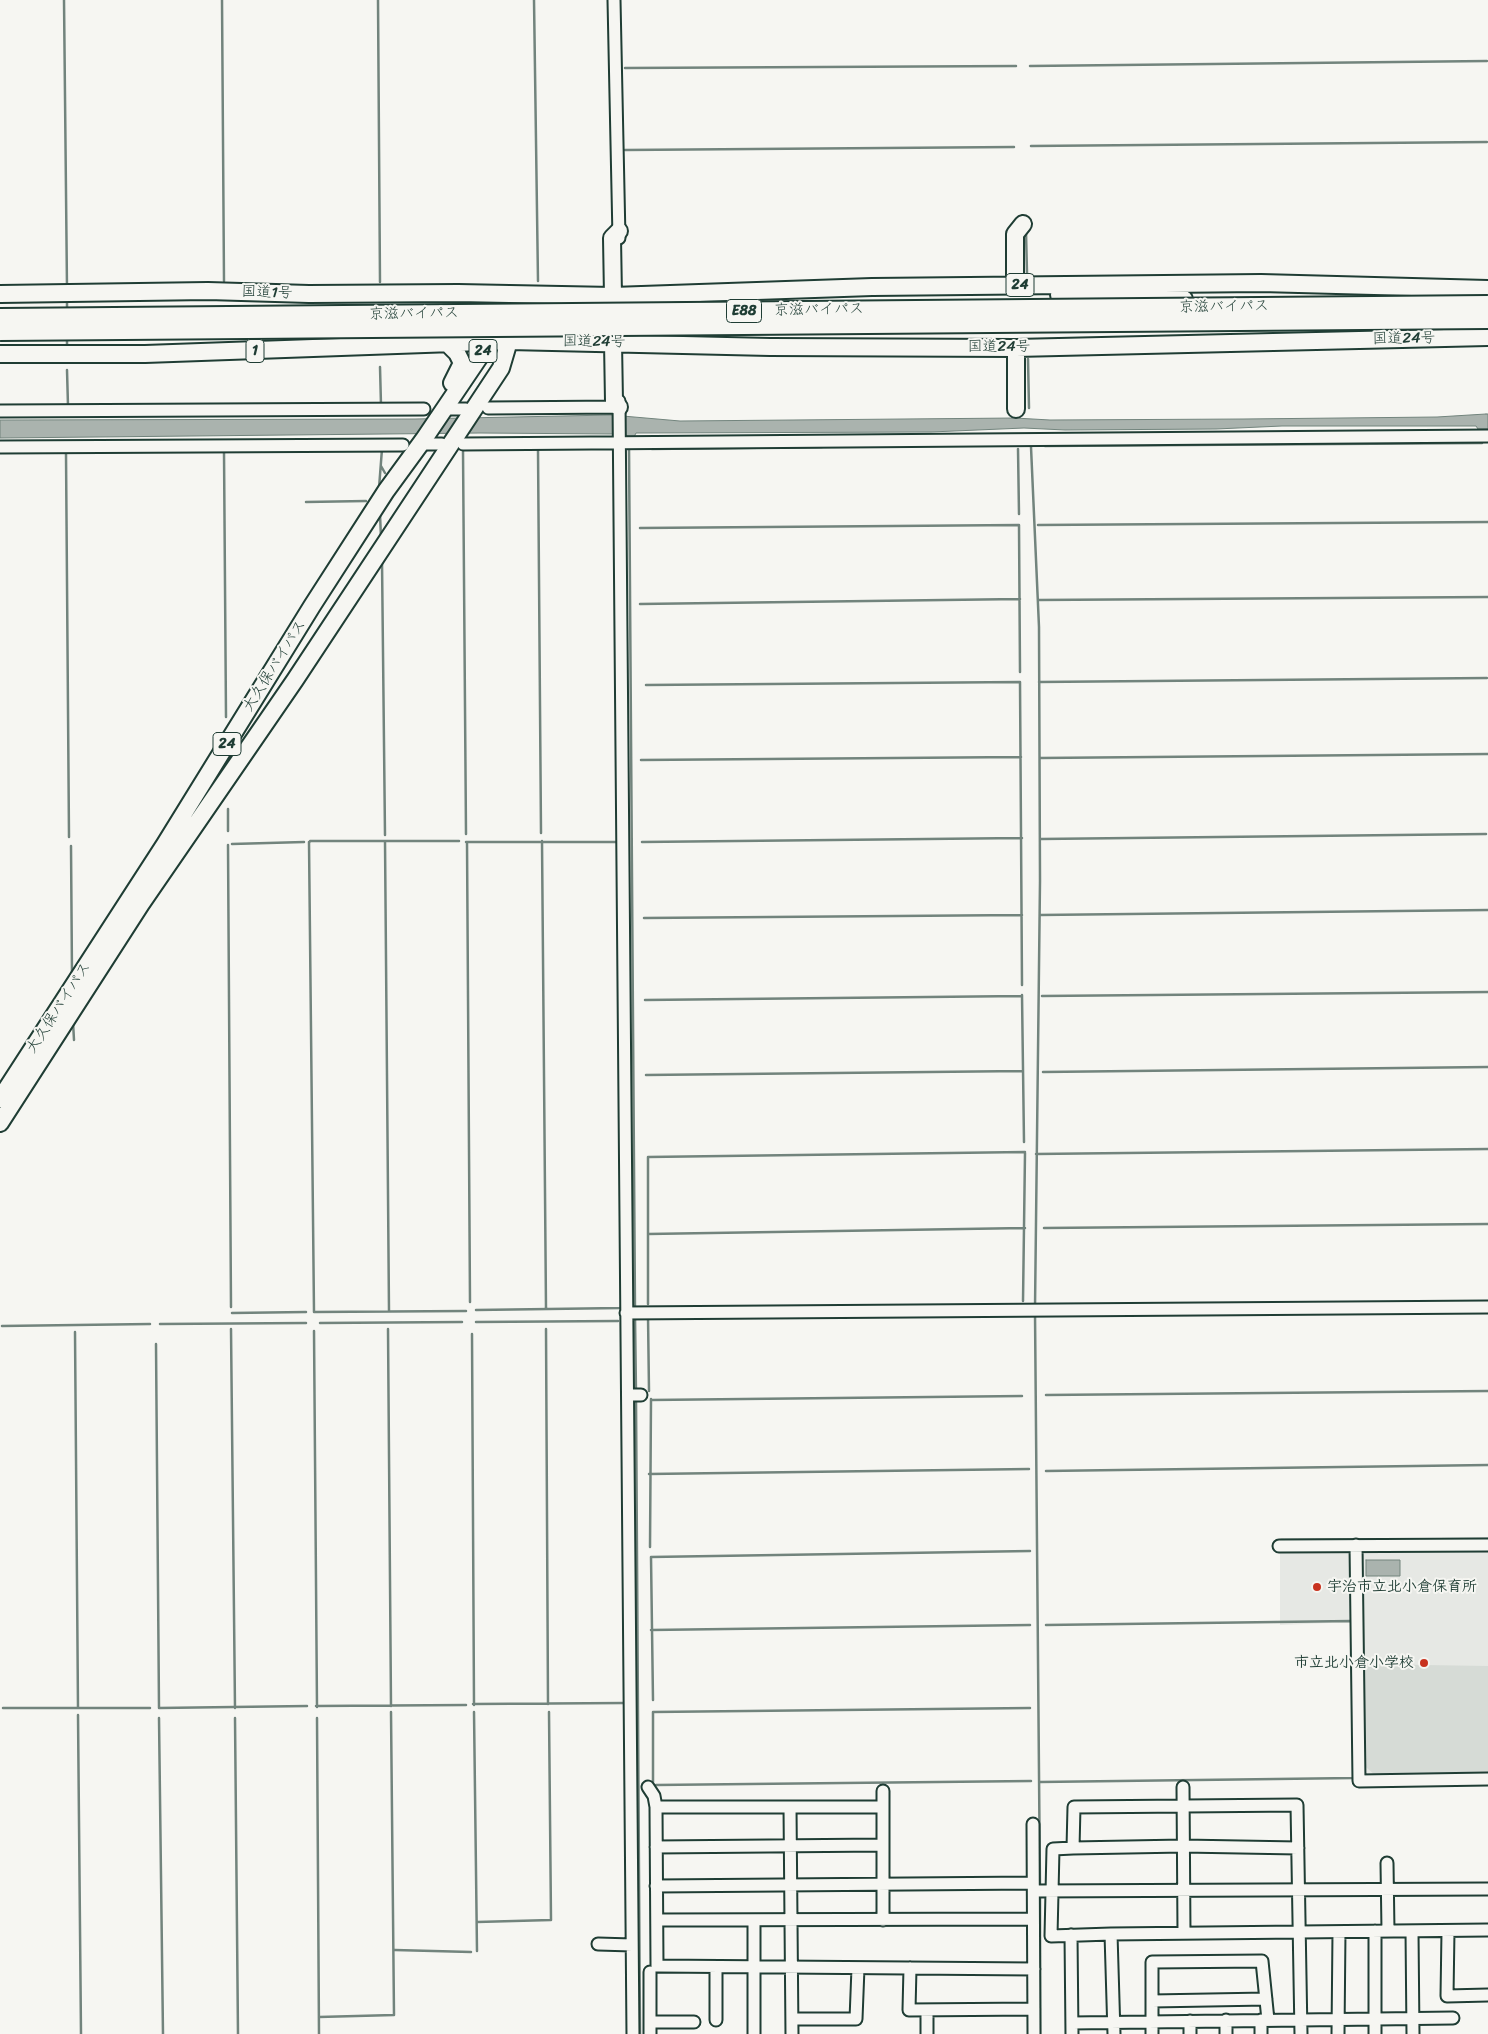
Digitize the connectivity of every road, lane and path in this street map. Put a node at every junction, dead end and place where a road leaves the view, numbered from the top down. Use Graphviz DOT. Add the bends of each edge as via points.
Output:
graph roads {
  1 [pos="614,0"];
  2 [pos="1023,224"];
  3 [pos="619,231"];
  4 [pos="1015,286"];
  5 [pos="1488,288"];
  6 [pos="616,289"];
  7 [pos="0,294"];
  8 [pos="309,294"];
  9 [pos="533,294"];
  10 [pos="646,295"];
  11 [pos="1488,304"];
  12 [pos="1355,306"];
  13 [pos="510,317"];
  14 [pos="0,318"];
  15 [pos="1488,320"];
  16 [pos="1488,325"];
  17 [pos="0,332"];
  18 [pos="1488,337"];
  19 [pos="509,341"];
  20 [pos="489,343"];
  21 [pos="448,344"];
  22 [pos="661,344"];
  23 [pos="723,345"];
  24 [pos="615,348"];
  25 [pos="1016,348"];
  26 [pos="0,354"];
  27 [pos="501,368"];
  28 [pos="619,409"];
  29 [pos="1019,409"];
  30 [pos="475,410"];
  31 [pos="0,411"];
  32 [pos="437,411"];
  33 [pos="1488,436"];
  34 [pos="619,439"];
  35 [pos="417,442"];
  36 [pos="453,442"];
  37 [pos="0,448"];
  38 [pos="72,998"];
  39 [pos="0,1099"];
  40 [pos="0,1123"];
  41 [pos="1488,1307"];
  42 [pos="632,1313"];
  43 [pos="1356,1545"];
  44 [pos="1488,1545"];
  45 [pos="1279,1546"];
  46 [pos="1488,1779"];
  47 [pos="1183,1787"];
  48 [pos="648,1788"];
  49 [pos="882,1791"];
  50 [pos="1183,1806"];
  51 [pos="656,1807"];
  52 [pos="790,1807"];
  53 [pos="882,1807"];
  54 [pos="1033,1824"];
  55 [pos="882,1845"];
  56 [pos="791,1846"];
  57 [pos="1184,1846"];
  58 [pos="656,1848"];
  59 [pos="1073,1848"];
  60 [pos="1298,1848"];
  61 [pos="1387,1863"];
  62 [pos="883,1884"];
  63 [pos="791,1885"];
  64 [pos="656,1886"];
  65 [pos="1034,1887"];
  66 [pos="1488,1889"];
  67 [pos="1298,1890"];
  68 [pos="1388,1890"];
  69 [pos="1052,1891"];
  70 [pos="1184,1891"];
  71 [pos="1034,1919"];
  72 [pos="657,1920"];
  73 [pos="754,1920"];
  74 [pos="791,1920"];
  75 [pos="883,1920"];
  76 [pos="1488,1930"];
  77 [pos="1388,1931"];
  78 [pos="1412,1931"];
  79 [pos="1448,1931"];
  80 [pos="1298,1932"];
  81 [pos="1339,1932"];
  82 [pos="1375,1932"];
  83 [pos="1184,1933"];
  84 [pos="1111,1934"];
  85 [pos="1071,1936"];
  86 [pos="598,1944"];
  87 [pos="632,1945"];
  88 [pos="716,1966"];
  89 [pos="754,1967"];
  90 [pos="792,1967"];
  91 [pos="858,1968"];
  92 [pos="910,1968"];
  93 [pos="1034,1969"];
  94 [pos="650,1972"];
  95 [pos="1488,1995"];
  96 [pos="1266,1999"];
  97 [pos="1152,2001"];
  98 [pos="1034,2009"];
  99 [pos="927,2010"];
  100 [pos="634,2018"];
  101 [pos="1412,2018"];
  102 [pos="1453,2018"];
  103 [pos="792,2019"];
  104 [pos="1375,2019"];
  105 [pos="716,2020"];
  106 [pos="1226,2020"];
  107 [pos="1264,2020"];
  108 [pos="1301,2020"];
  109 [pos="1338,2020"];
  110 [pos="1190,2021"];
  111 [pos="694,2022"];
  112 [pos="1152,2022"];
  113 [pos="650,2024"];
  114 [pos="1072,2028"];
  115 [pos="1114,2028"];
  116 [pos="633,2034"];
  117 [pos="754,2034"];
  118 [pos="792,2034"];
  119 [pos="927,2034"];
  120 [pos="1034,2034"];
  121 [pos="1152,2034"];
  122 [pos="1190,2034"];
  123 [pos="1226,2034"];
  124 [pos="1261,2034"];
  125 [pos="1301,2034"];
  126 [pos="1338,2034"];
  127 [pos="1375,2034"];
  128 [pos="1413,2034"];
  1 -- 3 [label="street"];
  2 -- 4 [label="highway" via="1015,234"];
  3 -- 6 [label="highway" via="612,238"];
  4 -- 5 [label="highway, 24" via="1261,283"];
  4 -- 10 [label="highway, 24" via="862,287"];
  6 -- 9 [label="highway, 24"];
  6 -- 10 [label="highway, 24"];
  7 -- 8 [label="highway, 国道1号" via="208,291"];
  8 -- 9 [label="highway, 国道1号"];
  8 -- 13 [label="highway" via="354,300 496,299 507,305"];
  9 -- 13 [label="highway, 大久保バイパス / 24"];
  10 -- 12 [label="highway, bridge" via="720,299 1057,295"];
  11 -- 12 [label="highway, 京滋バイパス / E88, bridge"];
  12 -- 14 [label="highway, 京滋バイパス / E88, bridge"];
  13 -- 19 [label="highway, 大久保バイパス"];
  13 -- 20 [label="highway, 大久保バイパス / 24"];
  15 -- 17 [label="highway, 京滋バイパス / E88, bridge"];
  16 -- 22 [label="highway" via="1355,335 769,336"];
  18 -- 25 [label="highway, 国道24号 / 24"];
  19 -- 20 [label="highway, 1"];
  19 -- 24 [label="highway, 国道24号 / 24"];
  19 -- 27 [label="highway, 大久保バイパス / 24"];
  20 -- 21 [label="highway, 1"];
  20 -- 32 [label="highway, 大久保バイパス / 24"];
  21 -- 26 [label="highway, 1" via="145,354"];
  21 -- 32 [label="highway" via="462,363"];
  22 -- 23 [label="highway, 国道24号 / 24"];
  22 -- 24 [label="highway, 国道24号 / 24"];
  23 -- 24 [label="highway"];
  23 -- 25 [label="highway, 国道24号 / 24"];
  24 -- 27 [label="highway" via="535,348 512,357"];
  24 -- 28 [label="highway" via="614,402"];
  25 -- 29 [label="highway"];
  27 -- 30 [label="highway, 大久保バイパス / 24"];
  28 -- 30 [label="street"];
  28 -- 34 [label="street"];
  30 -- 32 [label="street"];
  30 -- 36 [label="highway, 大久保バイパス / 24"];
  31 -- 32 [label="street"];
  32 -- 35 [label="highway, 大久保バイパス / 24"];
  33 -- 34 [label="street"];
  34 -- 36 [label="street"];
  34 -- 42 [label="street"];
  35 -- 36 [label="street"];
  35 -- 37 [label="street"];
  35 -- 38 [label="highway, 大久保バイパス / 24"];
  36 -- 38 [label="highway, 大久保バイパス / 24" via="295,680"];
  38 -- 39 [label="highway, 大久保バイパス / 24"];
  38 -- 40 [label="highway, 大久保バイパス / 24"];
  41 -- 42 [label="street"];
  42 -- 87 [label="street" via="635,1553"];
  43 -- 44 [label="street"];
  43 -- 45 [label="street"];
  43 -- 46 [label="street" via="1359,1781"];
  47 -- 50 [label="street"];
  48 -- 51 [label="street"];
  49 -- 53 [label="street"];
  50 -- 57 [label="street"];
  50 -- 59 [label="street" via="1074,1807"];
  50 -- 60 [label="street" via="1297,1805"];
  51 -- 52 [label="street"];
  51 -- 58 [label="street"];
  52 -- 53 [label="street"];
  52 -- 56 [label="street"];
  53 -- 55 [label="street"];
  54 -- 65 [label="street"];
  55 -- 56 [label="street"];
  55 -- 62 [label="street"];
  56 -- 58 [label="street"];
  56 -- 63 [label="street"];
  57 -- 59 [label="street"];
  57 -- 60 [label="street"];
  57 -- 70 [label="street"];
  58 -- 64 [label="street"];
  59 -- 69 [label="street" via="1053,1849"];
  60 -- 67 [label="street"];
  61 -- 68 [label="street"];
  62 -- 63 [label="street"];
  62 -- 65 [label="street"];
  62 -- 75 [label="street"];
  63 -- 64 [label="street"];
  63 -- 74 [label="street"];
  64 -- 72 [label="street"];
  65 -- 69 [label="street"];
  65 -- 71 [label="street"];
  66 -- 68 [label="street"];
  67 -- 68 [label="street"];
  67 -- 70 [label="street"];
  67 -- 80 [label="street"];
  68 -- 77 [label="street"];
  69 -- 70 [label="street"];
  69 -- 85 [label="street" via="1051,1936"];
  70 -- 83 [label="street"];
  71 -- 75 [label="street"];
  71 -- 93 [label="street"];
  72 -- 73 [label="street"];
  72 -- 88 [label="street" via="657,1966"];
  73 -- 74 [label="street"];
  73 -- 89 [label="street"];
  74 -- 75 [label="street"];
  74 -- 90 [label="street"];
  76 -- 79 [label="street"];
  77 -- 78 [label="street"];
  77 -- 82 [label="street"];
  78 -- 79 [label="street"];
  78 -- 101 [label="street"];
  79 -- 95 [label="street" via="1448,1996"];
  80 -- 81 [label="street"];
  80 -- 83 [label="street"];
  80 -- 108 [label="street"];
  81 -- 82 [label="street"];
  81 -- 109 [label="street"];
  82 -- 104 [label="street"];
  83 -- 84 [label="street"];
  84 -- 85 [label="street"];
  84 -- 115 [label="street"];
  85 -- 114 [label="street"];
  86 -- 87 [label="street"];
  87 -- 100 [label="street"];
  88 -- 89 [label="street"];
  88 -- 105 [label="street"];
  89 -- 90 [label="street"];
  89 -- 117 [label="street"];
  90 -- 91 [label="street"];
  90 -- 103 [label="street"];
  91 -- 92 [label="street"];
  91 -- 103 [label="street" via="856,2019"];
  92 -- 93 [label="street"];
  92 -- 99 [label="street" via="909,2010"];
  93 -- 98 [label="street"];
  94 -- 113 [label="street"];
  96 -- 97 [label="street"];
  96 -- 97 [label="street" via="1262,1961 1152,1962"];
  96 -- 107 [label="street"];
  97 -- 112 [label="street"];
  98 -- 99 [label="street"];
  98 -- 120 [label="street"];
  99 -- 119 [label="street"];
  100 -- 113 [label="street"];
  100 -- 116 [label="street"];
  101 -- 102 [label="street"];
  101 -- 104 [label="street"];
  101 -- 128 [label="street"];
  103 -- 118 [label="street"];
  104 -- 109 [label="street"];
  104 -- 127 [label="street"];
  106 -- 107 [label="street"];
  106 -- 110 [label="street"];
  106 -- 123 [label="street"];
  107 -- 108 [label="street"];
  107 -- 124 [label="street"];
  108 -- 109 [label="street"];
  108 -- 125 [label="street"];
  109 -- 126 [label="street"];
  110 -- 112 [label="street"];
  110 -- 122 [label="street"];
  111 -- 113 [label="street"];
  112 -- 115 [label="street"];
  112 -- 121 [label="street"];
  114 -- 115 [label="street"];
}
